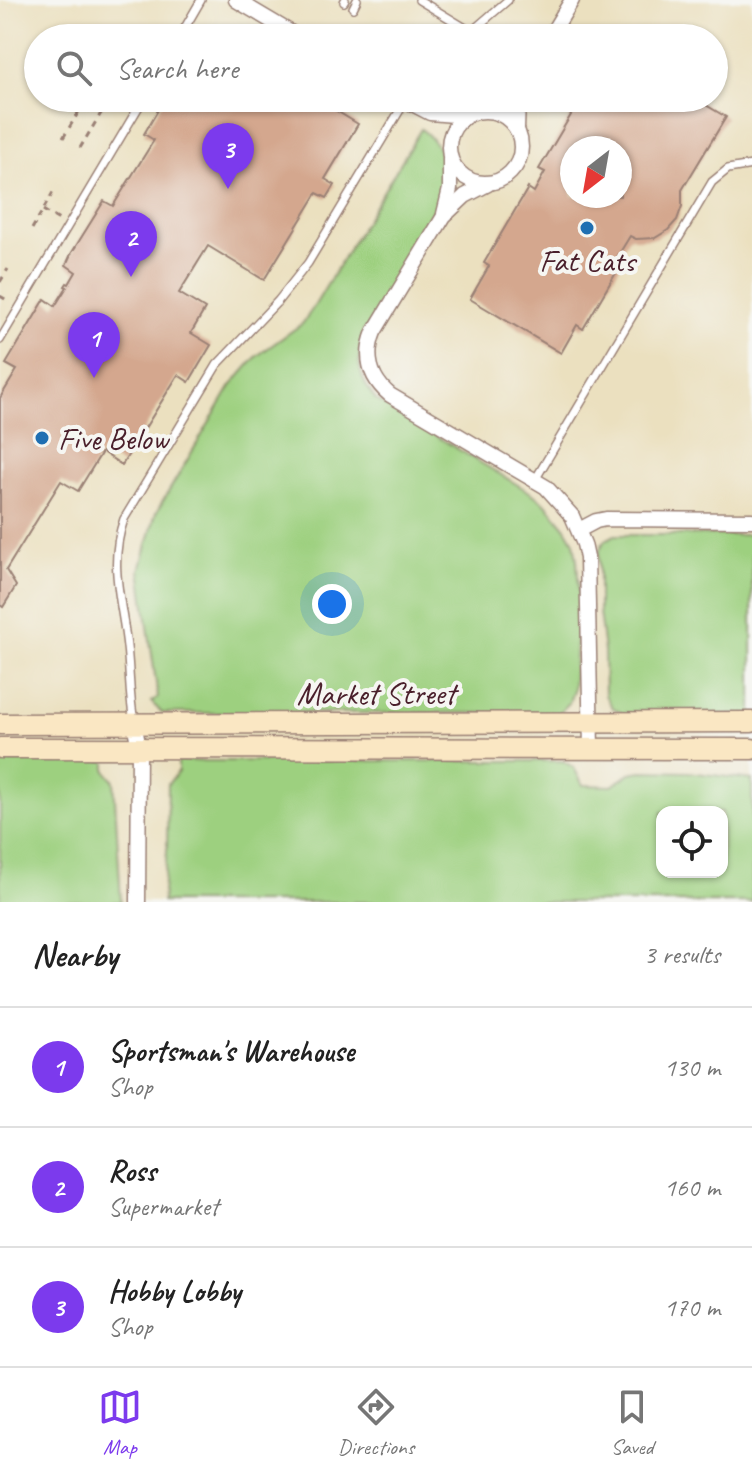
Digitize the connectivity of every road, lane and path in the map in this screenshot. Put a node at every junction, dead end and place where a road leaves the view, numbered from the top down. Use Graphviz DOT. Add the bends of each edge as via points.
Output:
graph roads {
  1 [pos="201,0"];
  2 [pos="236,0"];
  3 [pos="419,0"];
  4 [pos="508,0"];
  5 [pos="572,0"];
  6 [pos="187,24"];
  7 [pos="276,24"];
  8 [pos="459,24"];
  9 [pos="481,24"];
  10 [pos="557,24"];
  11 [pos="79,112"];
  12 [pos="102,112"];
  13 [pos="136,112"];
  14 [pos="401,112"];
  15 [pos="420,112"];
  16 [pos="434,112"];
  17 [pos="475,112"];
  18 [pos="483,112"];
  19 [pos="493,112"];
  20 [pos="518,112"];
  21 [pos="471,114"];
  22 [pos="517,130"];
  23 [pos="63,138"];
  24 [pos="80,148"];
  25 [pos="449,154"];
  26 [pos="752,165"];
  27 [pos="488,184"];
  28 [pos="55,189"];
  29 [pos="43,210"];
  30 [pos="444,216"];
  31 [pos="59,220"];
  32 [pos="32,229"];
  33 [pos="8,269"];
  34 [pos="0,282"];
  35 [pos="0,296"];
  36 [pos="10,302"];
  37 [pos="0,340"];
  38 [pos="535,480"];
  39 [pos="752,520"];
  40 [pos="579,530"];
  41 [pos="752,722"];
  42 [pos="134,723"];
  43 [pos="589,723"];
  44 [pos="0,724"];
  45 [pos="0,748"];
  46 [pos="139,748"];
  47 [pos="591,748"];
  48 [pos="752,749"];
  49 [pos="138,902"];
  1 -- 6 [label="lane"];
  2 -- 7 [label="street"];
  3 -- 8 [label="lane"];
  4 -- 9 [label="lane"];
  5 -- 10 [label="street"];
  11 -- 23 [label="path"];
  12 -- 24 [label="path"];
  13 -- 37 [label="lane"];
  14 -- 42 [label="lane" via="308,263 217,365 124,519 115,566"];
  15 -- 25 [label="street" via="438,128"];
  16 -- 21 [label="street"];
  17 -- 21 [label="street"];
  18 -- 21 [label="street"];
  19 -- 22 [label="street"];
  20 -- 22 [label="street"];
  21 -- 25 [label="street" via="452,131"];
  22 -- 27 [label="street" via="517,165 505,178"];
  25 -- 27 [label="street" via="465,178"];
  25 -- 30 [label="street"];
  26 -- 38 [label="lane" via="728,169 712,182"];
  27 -- 30 [label="street"];
  28 -- 29 [label="path"];
  29 -- 31 [label="path"];
  29 -- 32 [label="path"];
  30 -- 38 [label="street" via="374,332 369,351 372,371 390,395"];
  33 -- 34 [label="path"];
  35 -- 36 [label="path"];
  38 -- 40 [label="street" via="565,506"];
  39 -- 40 [label="street" via="606,519"];
  40 -- 43 [label="street" via="587,558"];
  41 -- 43 [label="main road, Market Street"];
  42 -- 43 [label="main road, Market Street"];
  42 -- 44 [label="main road, Market Street"];
  42 -- 46 [label="street"];
  43 -- 47 [label="street"];
  45 -- 46 [label="main road, Market Street"];
  46 -- 47 [label="main road, Market Street"];
  46 -- 49 [label="street"];
  47 -- 48 [label="main road, Market Street"];
}
